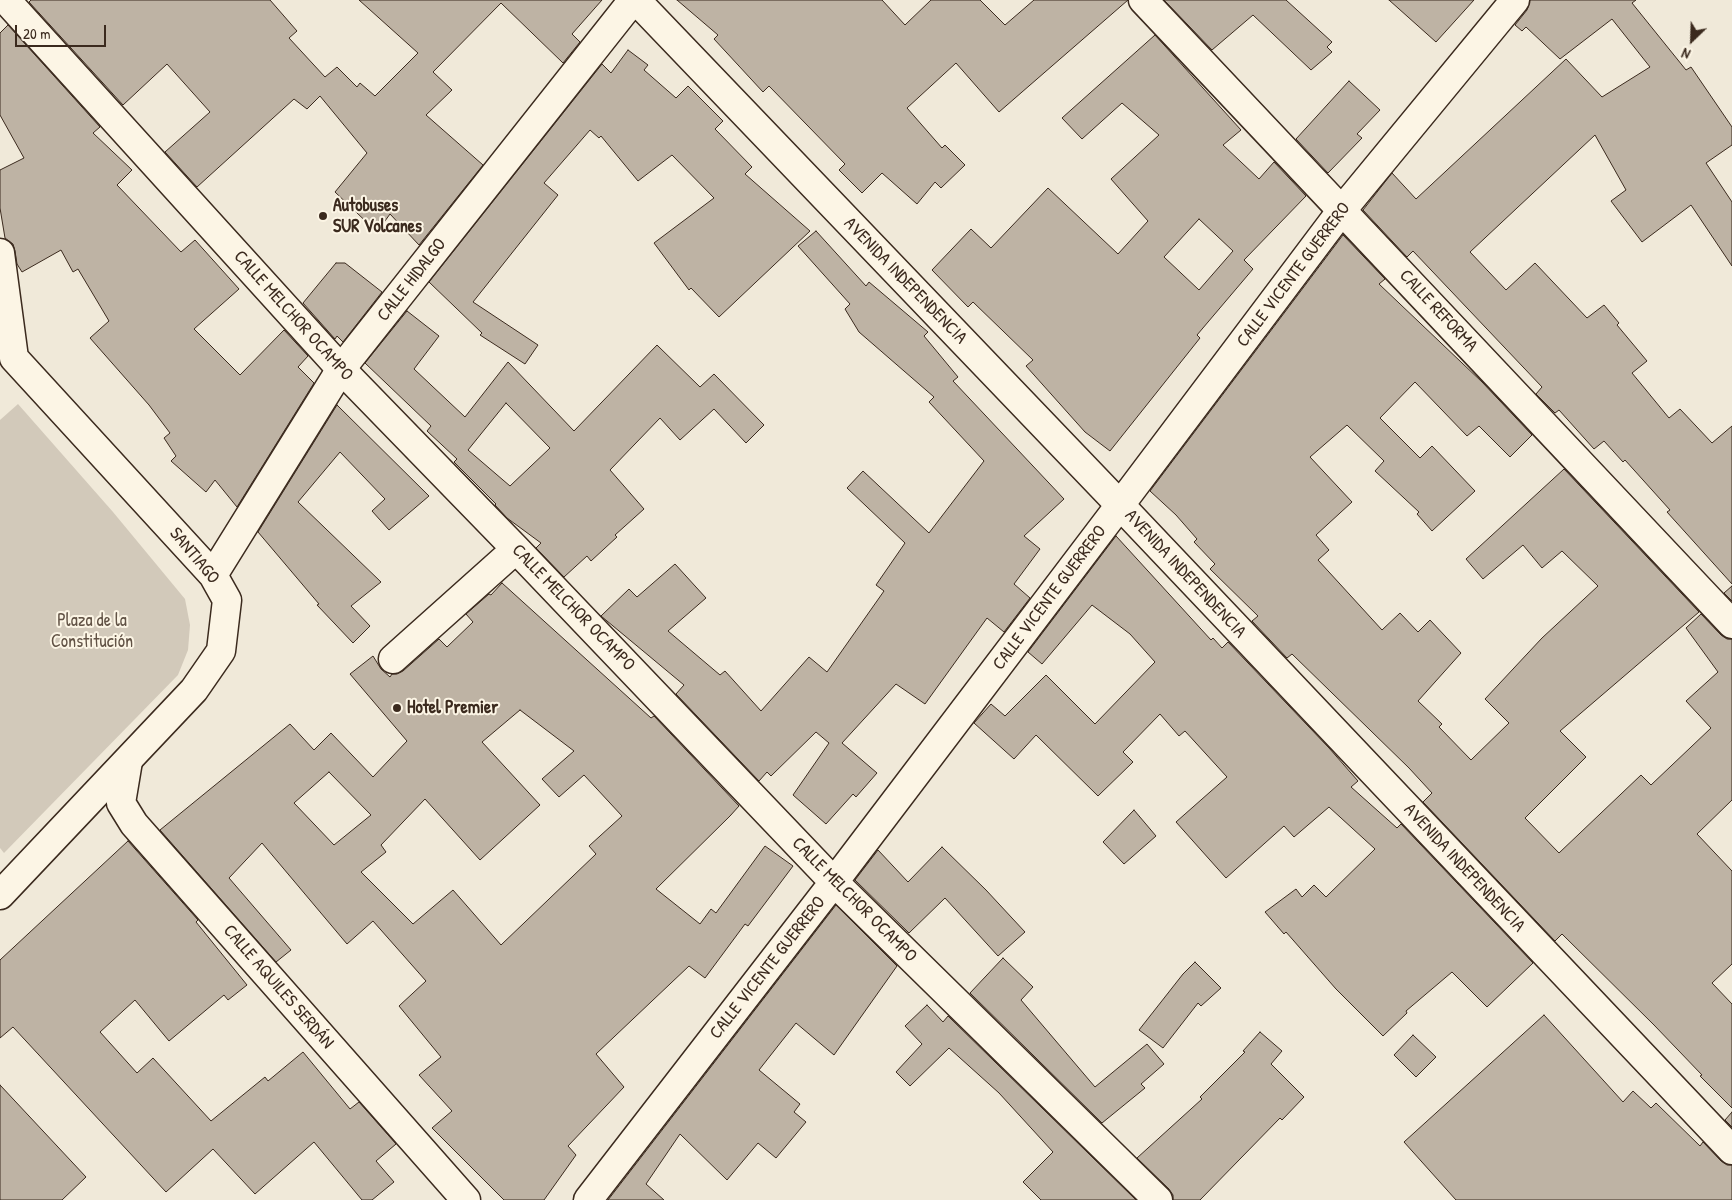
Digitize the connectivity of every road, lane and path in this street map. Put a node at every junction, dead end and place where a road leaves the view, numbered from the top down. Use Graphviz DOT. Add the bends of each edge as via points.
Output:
graph roads {
  1 [pos="6,0"];
  2 [pos="634,0"];
  3 [pos="1142,0"];
  4 [pos="1515,0"];
  5 [pos="1342,210"];
  6 [pos="0,253"];
  7 [pos="7,364"];
  8 [pos="341,369"];
  9 [pos="1120,505"];
  10 [pos="516,548"];
  11 [pos="213,575"];
  12 [pos="1732,624"];
  13 [pos="393,660"];
  14 [pos="128,761"];
  15 [pos="834,882"];
  16 [pos="0,895"];
  17 [pos="1732,1150"];
  18 [pos="466,1200"];
  19 [pos="588,1200"];
  20 [pos="1158,1200"];
  1 -- 8 [label="street, CALLE MELCHOR OCAMPO"];
  2 -- 8 [label="street, CALLE HIDALGO"];
  2 -- 9 [label="street, AVENIDA INDEPENDENCIA"];
  3 -- 5 [label="street, CALLE REFORMA"];
  4 -- 5 [label="street, CALLE VICENTE GUERRERO"];
  5 -- 9 [label="street, CALLE VICENTE GUERRERO"];
  5 -- 12 [label="street, CALLE REFORMA"];
  6 -- 7 [label="street"];
  7 -- 11 [label="street, SANTIAGO"];
  8 -- 10 [label="street, CALLE MELCHOR OCAMPO"];
  8 -- 11 [label="street, CALLE HIDALGO"];
  9 -- 15 [label="street, CALLE VICENTE GUERRERO"];
  9 -- 17 [label="street, AVENIDA INDEPENDENCIA"];
  10 -- 13 [label="street"];
  10 -- 15 [label="street, CALLE MELCHOR OCAMPO"];
  11 -- 14 [label="street, SANTIAGO" via="227,600 221,651 194,690"];
  14 -- 16 [label="street, SANTIAGO"];
  14 -- 18 [label="street, CALLE AQUILES SERDÁN" via="121,803 134,824"];
  15 -- 19 [label="street, CALLE VICENTE GUERRERO"];
  15 -- 20 [label="street, CALLE MELCHOR OCAMPO"];
}
